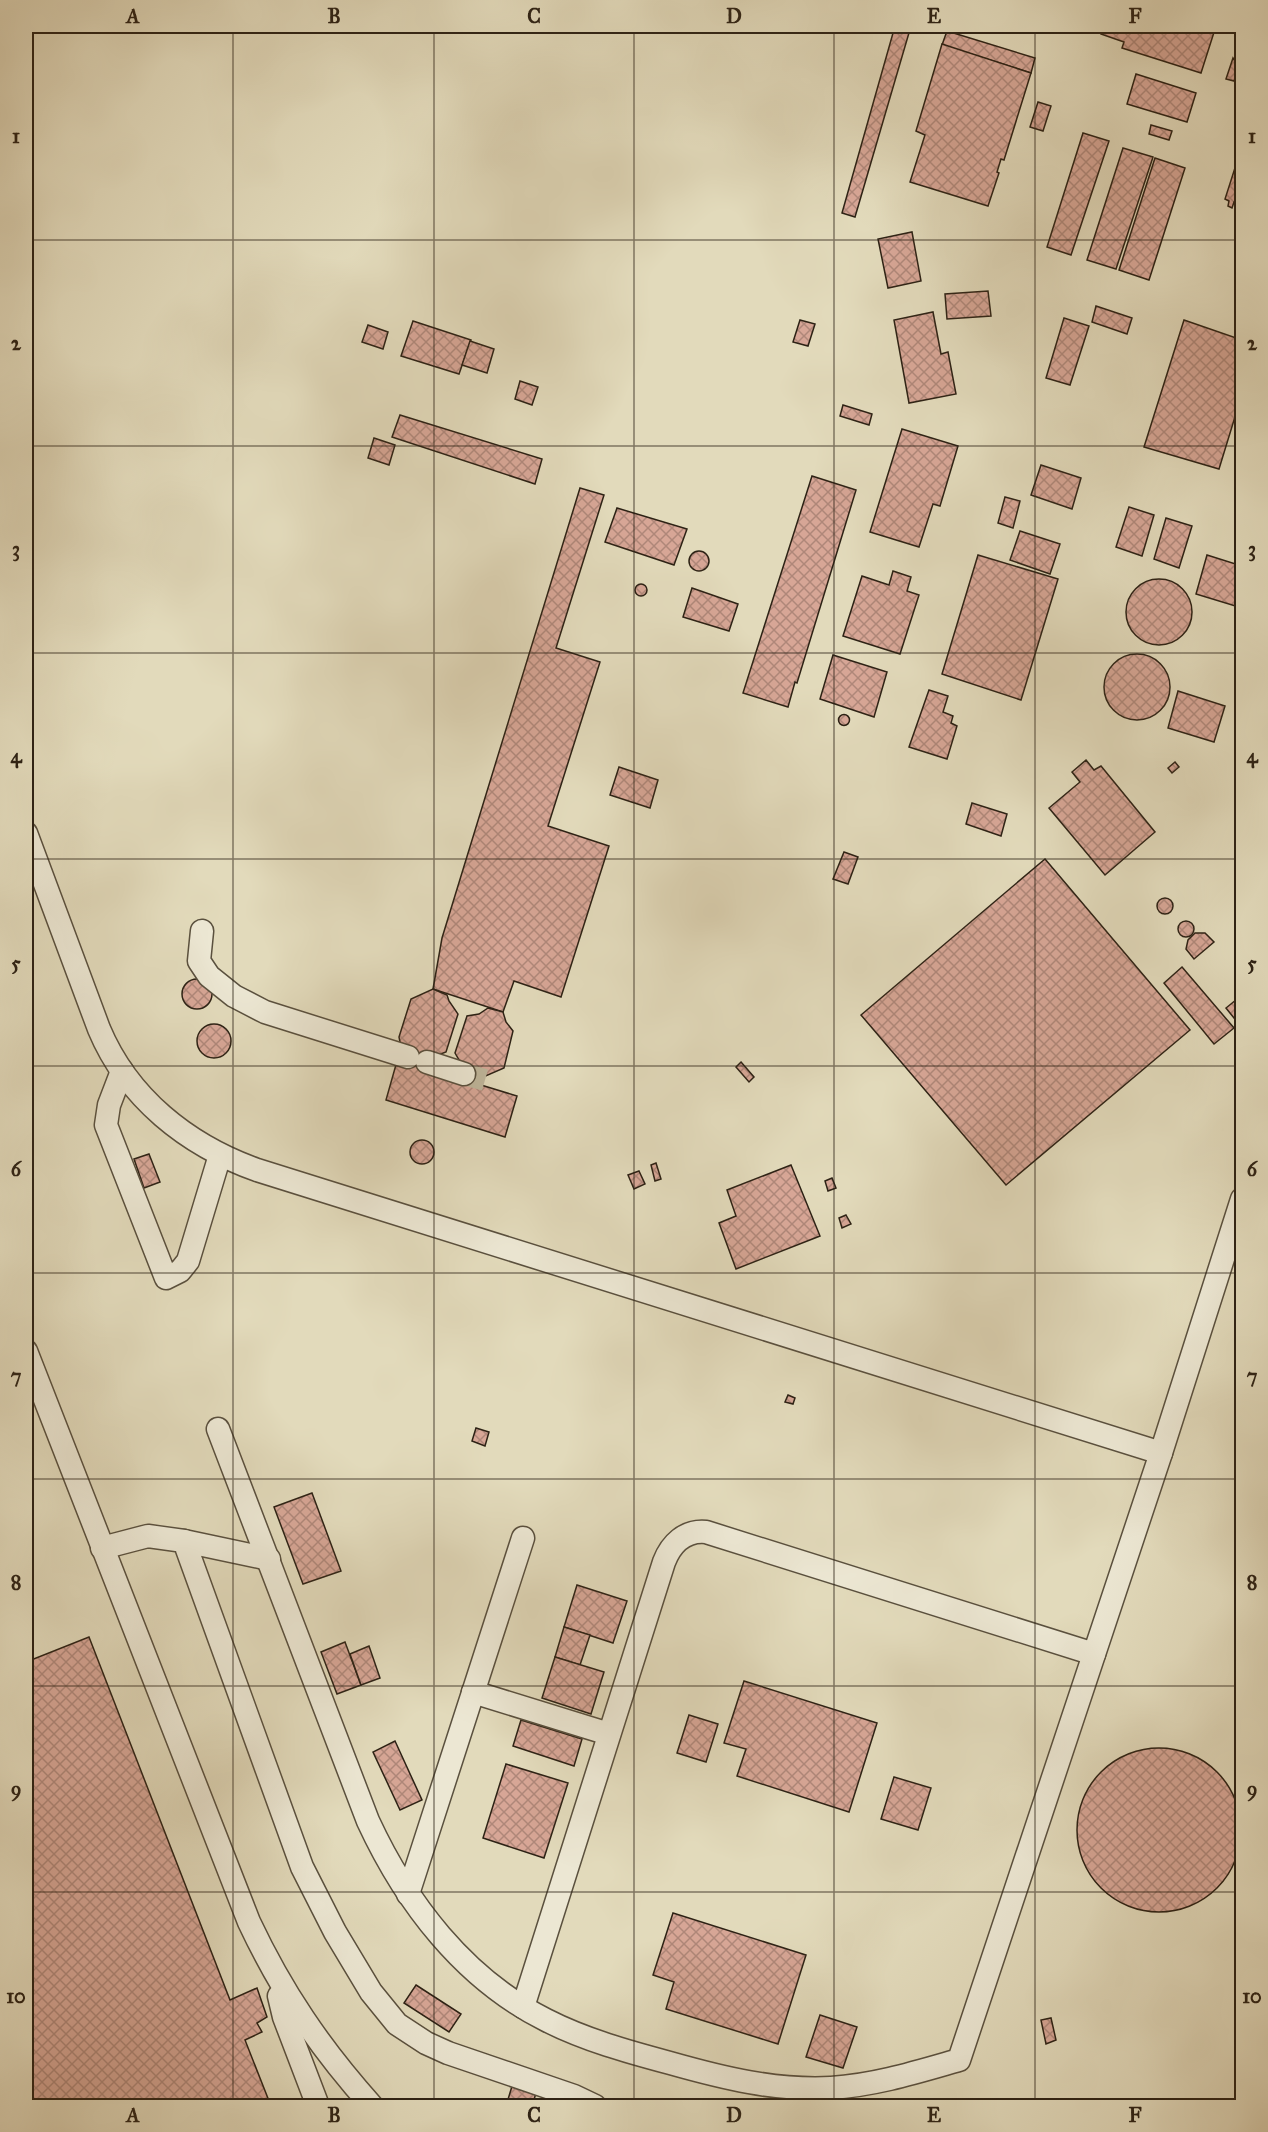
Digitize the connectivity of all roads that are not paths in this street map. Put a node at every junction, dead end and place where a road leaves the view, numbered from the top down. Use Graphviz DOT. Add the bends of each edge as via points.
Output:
graph roads {
  1 [pos="26,833"];
  2 [pos="202,931"];
  3 [pos="122,1071"];
  4 [pos="465,1074"];
  5 [pos="220,1155"];
  6 [pos="1242,1199"];
  7 [pos="26,1351"];
  8 [pos="218,1429"];
  9 [pos="1161,1453"];
  10 [pos="523,1538"];
  11 [pos="184,1540"];
  12 [pos="102,1548"];
  13 [pos="269,1558"];
  14 [pos="1094,1653"];
  15 [pos="473,1692"];
  16 [pos="609,1734"];
  17 [pos="408,1894"];
  18 [pos="273,1971"];
  19 [pos="523,2007"];
  20 [pos="318,2106"];
  21 [pos="372,2106"];
  22 [pos="595,2106"];
  1 -- 3 [label="street" via="99,1029"];
  2 -- 4 [label="street" via="199,961 209,976 234,996 265,1012"];
  3 -- 5 [label="street" via="159,1114 189,1138"];
  3 -- 5 [label="street" via="106,1125 166,1278 180,1271 188,1261"];
  5 -- 9 [label="street" via="486,1243"];
  6 -- 9 [label="street"];
  7 -- 12 [label="street"];
  8 -- 13 [label="street"];
  9 -- 14 [label="street"];
  10 -- 15 [label="street"];
  11 -- 12 [label="street" via="148,1536"];
  11 -- 13 [label="street"];
  11 -- 22 [label="street" via="302,1867 343,1947 380,2004 406,2031 436,2048"];
  12 -- 18 [label="street" via="240,1902"];
  13 -- 17 [label="street" via="368,1821"];
  14 -- 16 [label="street" via="698,1531 682,1537 667,1555"];
  14 -- 19 [label="street" via="959,2060 860,2085 771,2085 727,2079 635,2054 555,2025"];
  15 -- 16 [label="street"];
  15 -- 17 [label="street"];
  16 -- 19 [label="street"];
  17 -- 19 [label="street" via="466,1964"];
  18 -- 20 [label="street" via="284,2017"];
  18 -- 21 [label="street" via="308,2026"];
}
